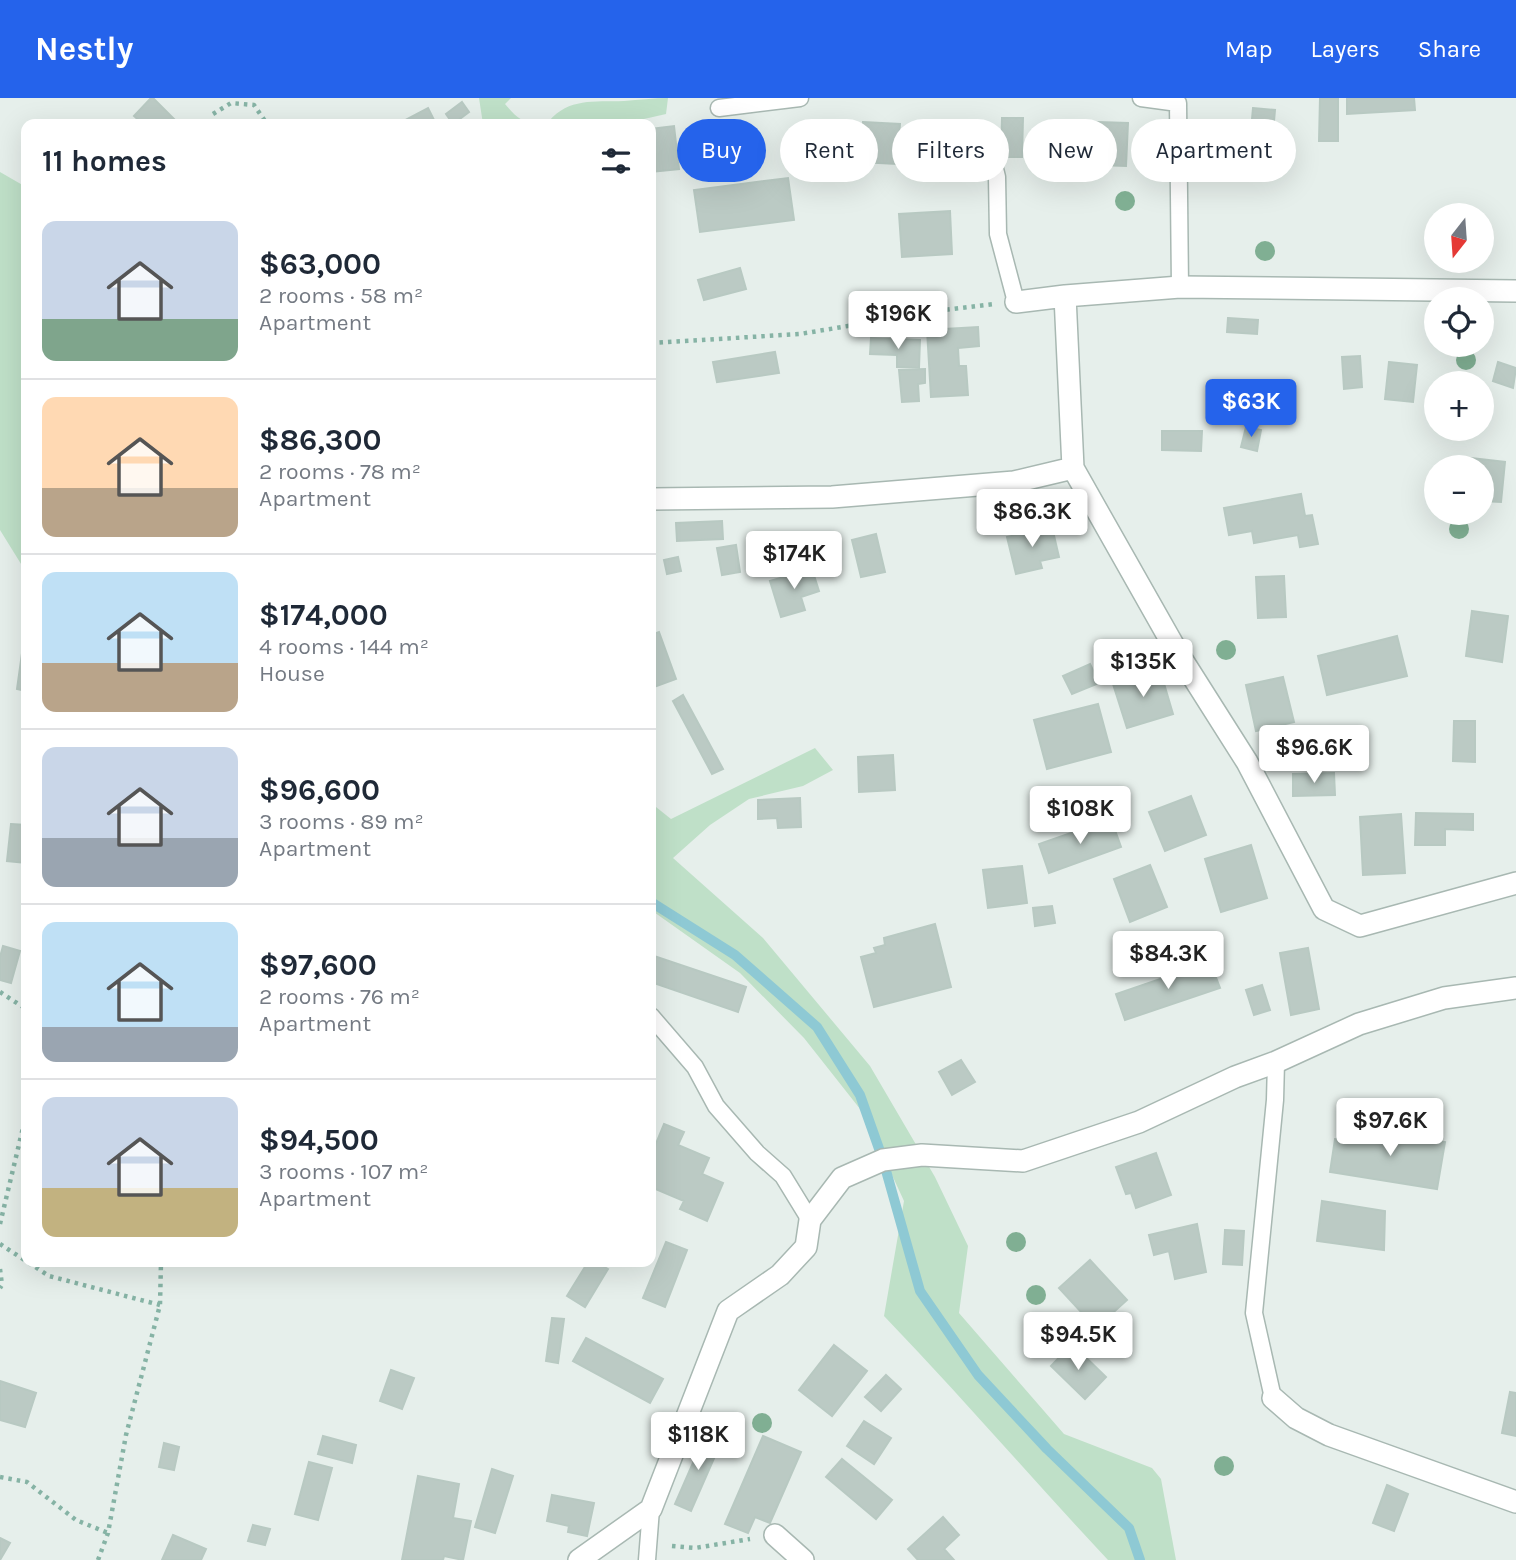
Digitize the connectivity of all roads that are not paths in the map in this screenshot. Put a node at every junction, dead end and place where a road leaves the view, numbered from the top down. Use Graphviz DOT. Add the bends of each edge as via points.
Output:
graph roads {
  1 [pos="800,98"];
  2 [pos="1140,98"];
  3 [pos="719,108"];
  4 [pos="997,182"];
  5 [pos="1180,287"];
  6 [pos="1516,292"];
  7 [pos="1065,296"];
  8 [pos="1016,302"];
  9 [pos="1073,468"];
  10 [pos="656,499"];
  11 [pos="1516,883"];
  12 [pos="1516,988"];
  13 [pos="656,1022"];
  14 [pos="1276,1062"];
  15 [pos="810,1220"];
  16 [pos="1273,1398"];
  17 [pos="1516,1502"];
  18 [pos="651,1509"];
  19 [pos="775,1535"];
  20 [pos="647,1552"];
  21 [pos="579,1560"];
  22 [pos="803,1560"];
  1 -- 3 [label="lane"];
  2 -- 5 [label="lane" via="1178,103"];
  4 -- 8 [label="lane" via="998,234"];
  5 -- 6 [label="street"];
  5 -- 7 [label="street"];
  7 -- 8 [label="street"];
  7 -- 9 [label="street"];
  9 -- 10 [label="street" via="1014,482 832,497"];
  9 -- 11 [label="street" via="1176,650 1247,762 1324,909 1360,926"];
  12 -- 14 [label="street" via="1444,999 1359,1024"];
  13 -- 15 [label="lane" via="695,1067 716,1106 782,1176"];
  14 -- 15 [label="street" via="1139,1122 1023,1161 922,1156 883,1160 842,1178"];
  14 -- 16 [label="lane" via="1254,1313"];
  15 -- 18 [label="street" via="806,1247 780,1275 728,1311"];
  16 -- 17 [label="street" via="1296,1418 1329,1435"];
  18 -- 20 [label="lane"];
  18 -- 21 [label="street"];
  19 -- 22 [label="street"];
}
